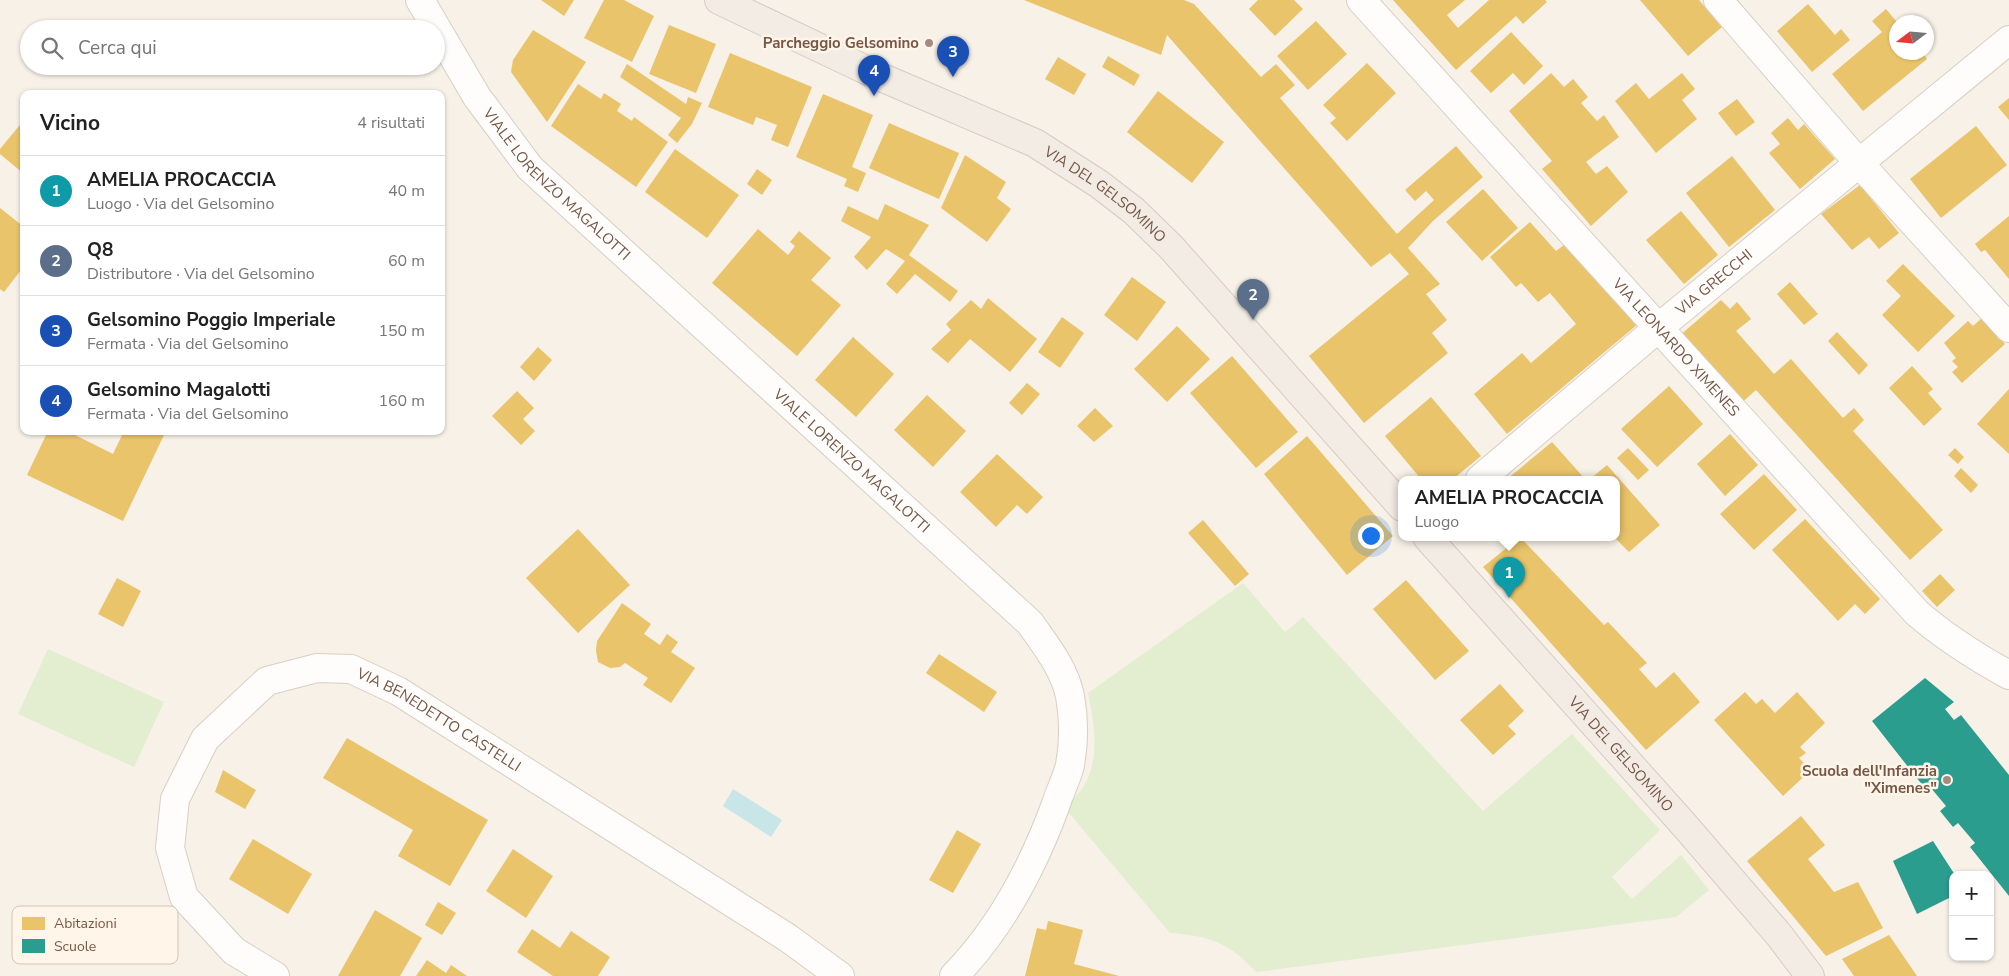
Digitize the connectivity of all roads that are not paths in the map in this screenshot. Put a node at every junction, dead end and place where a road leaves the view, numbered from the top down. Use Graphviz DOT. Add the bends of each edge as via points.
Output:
graph roads {
  1 [pos="420,0"];
  2 [pos="719,0"];
  3 [pos="1361,0"];
  4 [pos="1718,0"];
  5 [pos="432,20"];
  6 [pos="2009,40"];
  7 [pos="445,43"];
  8 [pos="1858,162"];
  9 [pos="2009,328"];
  10 [pos="1657,329"];
  11 [pos="1484,476"];
  12 [pos="1398,502"];
  13 [pos="1431,541"];
  14 [pos="2009,675"];
  15 [pos="275,976"];
  16 [pos="840,976"];
  17 [pos="954,976"];
  18 [pos="1810,976"];
  1 -- 5 [label="street, VIALE LORENZO MAGALOTTI"];
  2 -- 12 [label="main road, VIA DEL GELSOMINO" via="883,78 1035,143 1099,184 1134,211 1171,247"];
  3 -- 10 [label="street, VIA LEONARDO XIMENES"];
  4 -- 8 [label="street"];
  6 -- 8 [label="street, VIA GRECCHI"];
  7 -- 17 [label="street, VIALE LORENZO MAGALOTTI" via="477,97 530,168 1030,623 1057,661 1070,696 1073,733 1070,766 1046,834 1026,877 976,954"];
  8 -- 9 [label="street"];
  8 -- 10 [label="street, VIA GRECCHI"];
  10 -- 11 [label="street, VIA GRECCHI"];
  10 -- 14 [label="street, VIA LEONARDO XIMENES" via="1917,612 1970,654"];
  13 -- 18 [label="main road, VIA DEL GELSOMINO" via="1686,827"];
  15 -- 16 [label="street, VIA BENEDETTO CASTELLI" via="234,951 184,897 170,848 175,799 205,739 266,681 317,668 351,669 398,691 788,938"];
}
